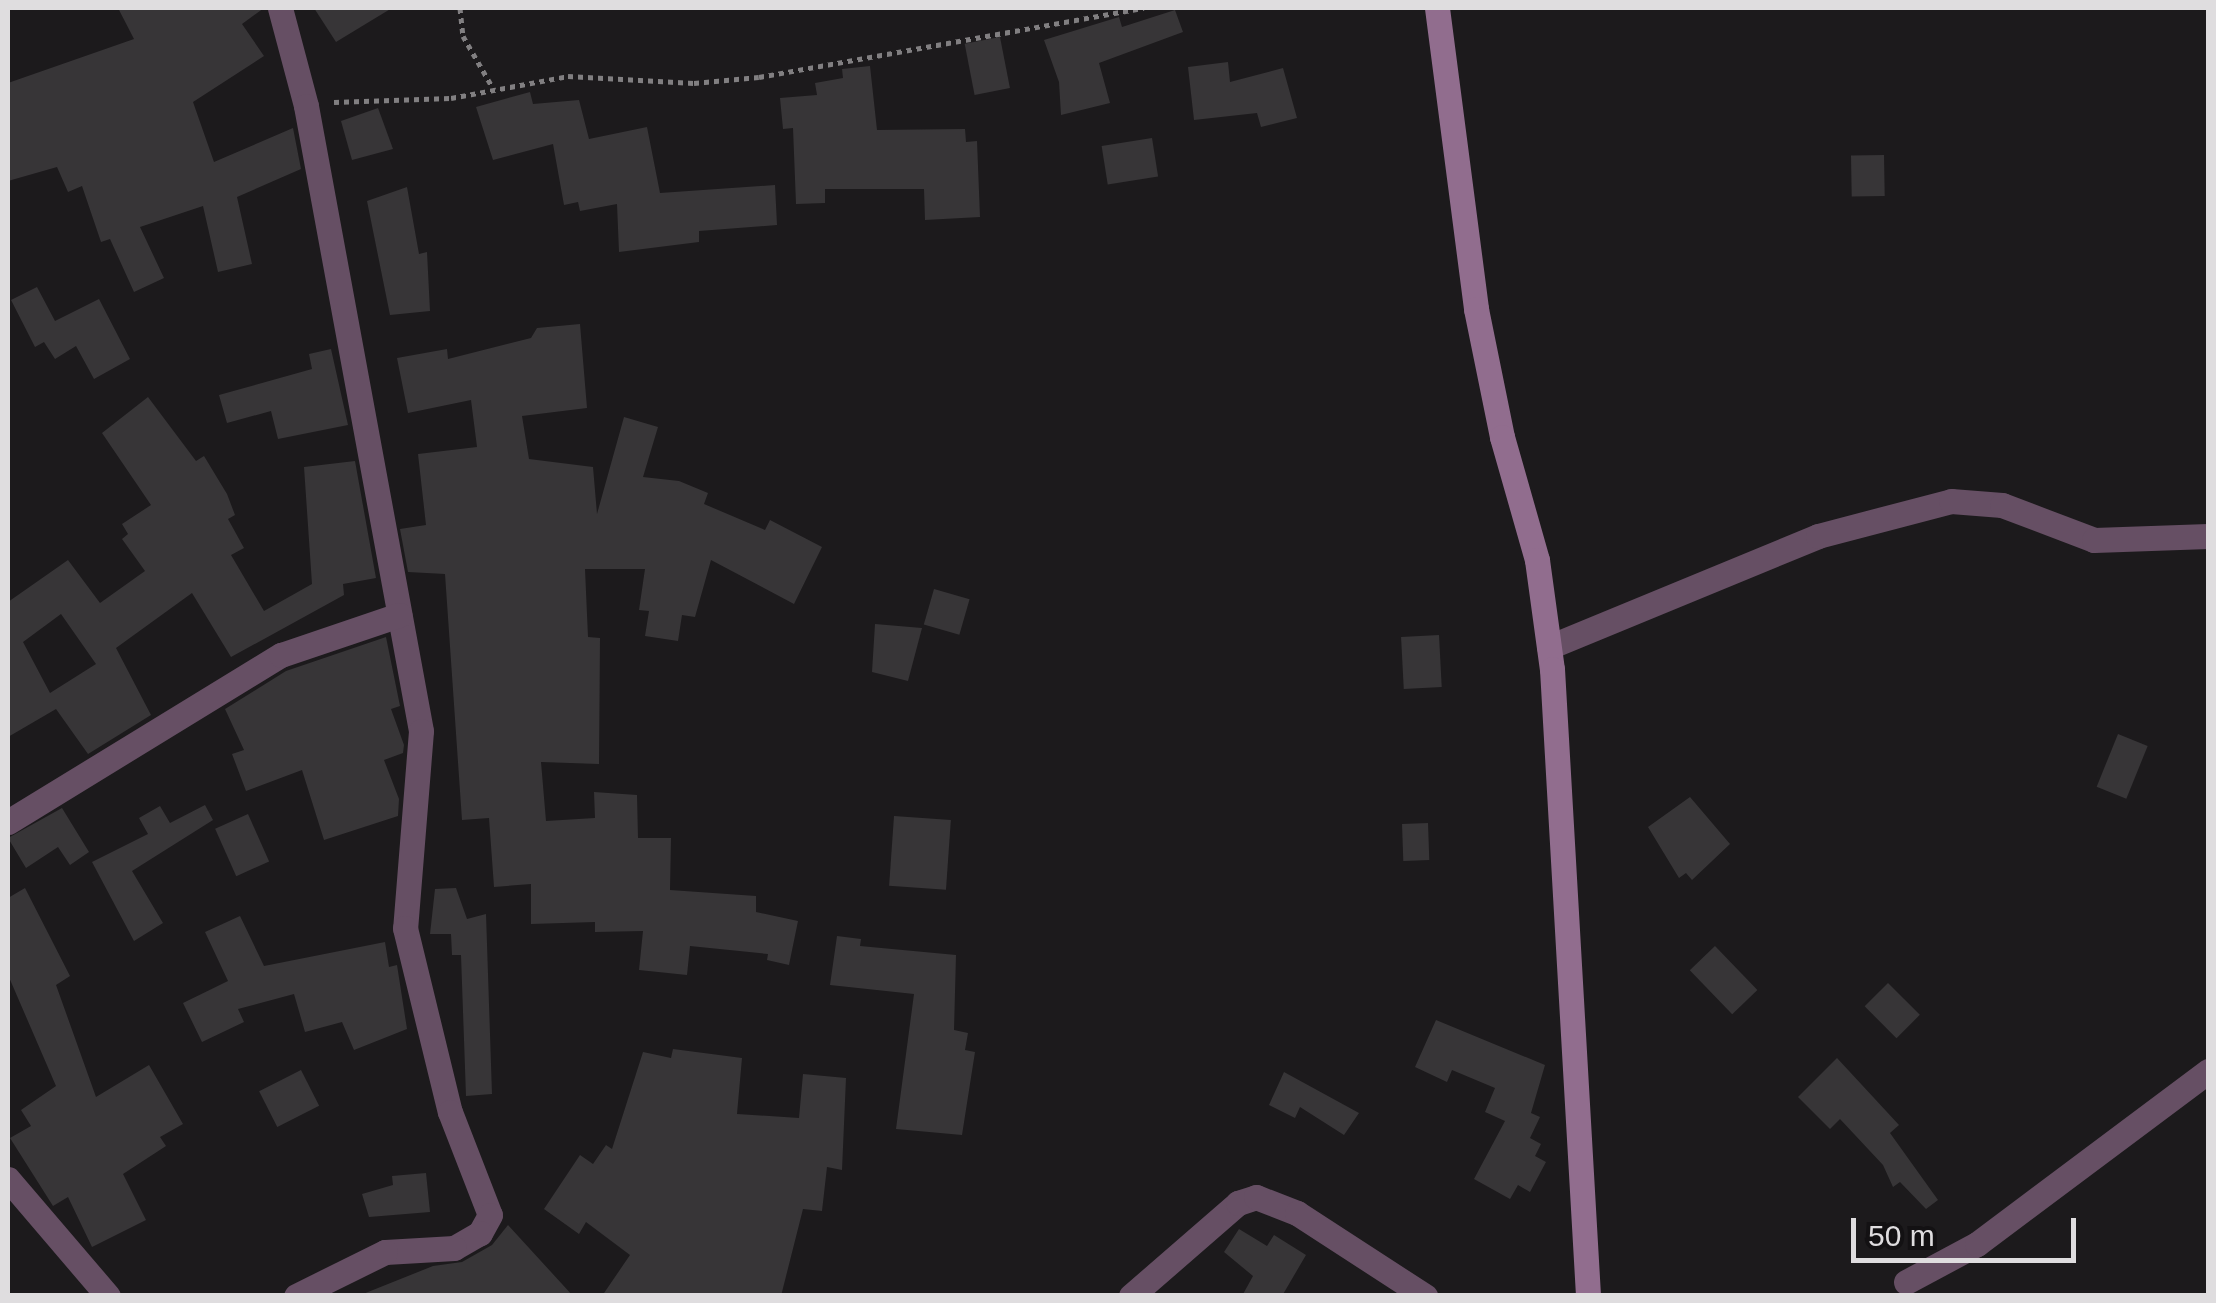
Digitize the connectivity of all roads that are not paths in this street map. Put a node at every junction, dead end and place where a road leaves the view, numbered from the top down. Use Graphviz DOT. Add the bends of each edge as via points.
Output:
graph roads {
  1 [pos="280,8"];
  2 [pos="1437,8"];
  3 [pos="2208,536"];
  4 [pos="399,615"];
  5 [pos="1549,648"];
  6 [pos="8,822"];
  7 [pos="2208,1071"];
  8 [pos="8,1179"];
  9 [pos="1906,1282"];
  10 [pos="108,1295"];
  11 [pos="296,1296"];
  12 [pos="1130,1296"];
  13 [pos="1425,1296"];
  14 [pos="1588,1296"];
  1 -- 4 [label="street" via="306,106"];
  2 -- 5 [label="street" via="1476,309 1537,560"];
  3 -- 5 [label="street" via="2094,540 2002,505 1952,501 1818,536"];
  4 -- 6 [label="street" via="281,655"];
  4 -- 11 [label="street" via="422,764 407,852 405,928 450,1112 490,1214 480,1233 454,1248 385,1252"];
  5 -- 14 [label="street"];
  7 -- 9 [label="street" via="1977,1244"];
  8 -- 10 [label="street"];
  12 -- 13 [label="street" via="1238,1203 1256,1197 1297,1213"];
}
